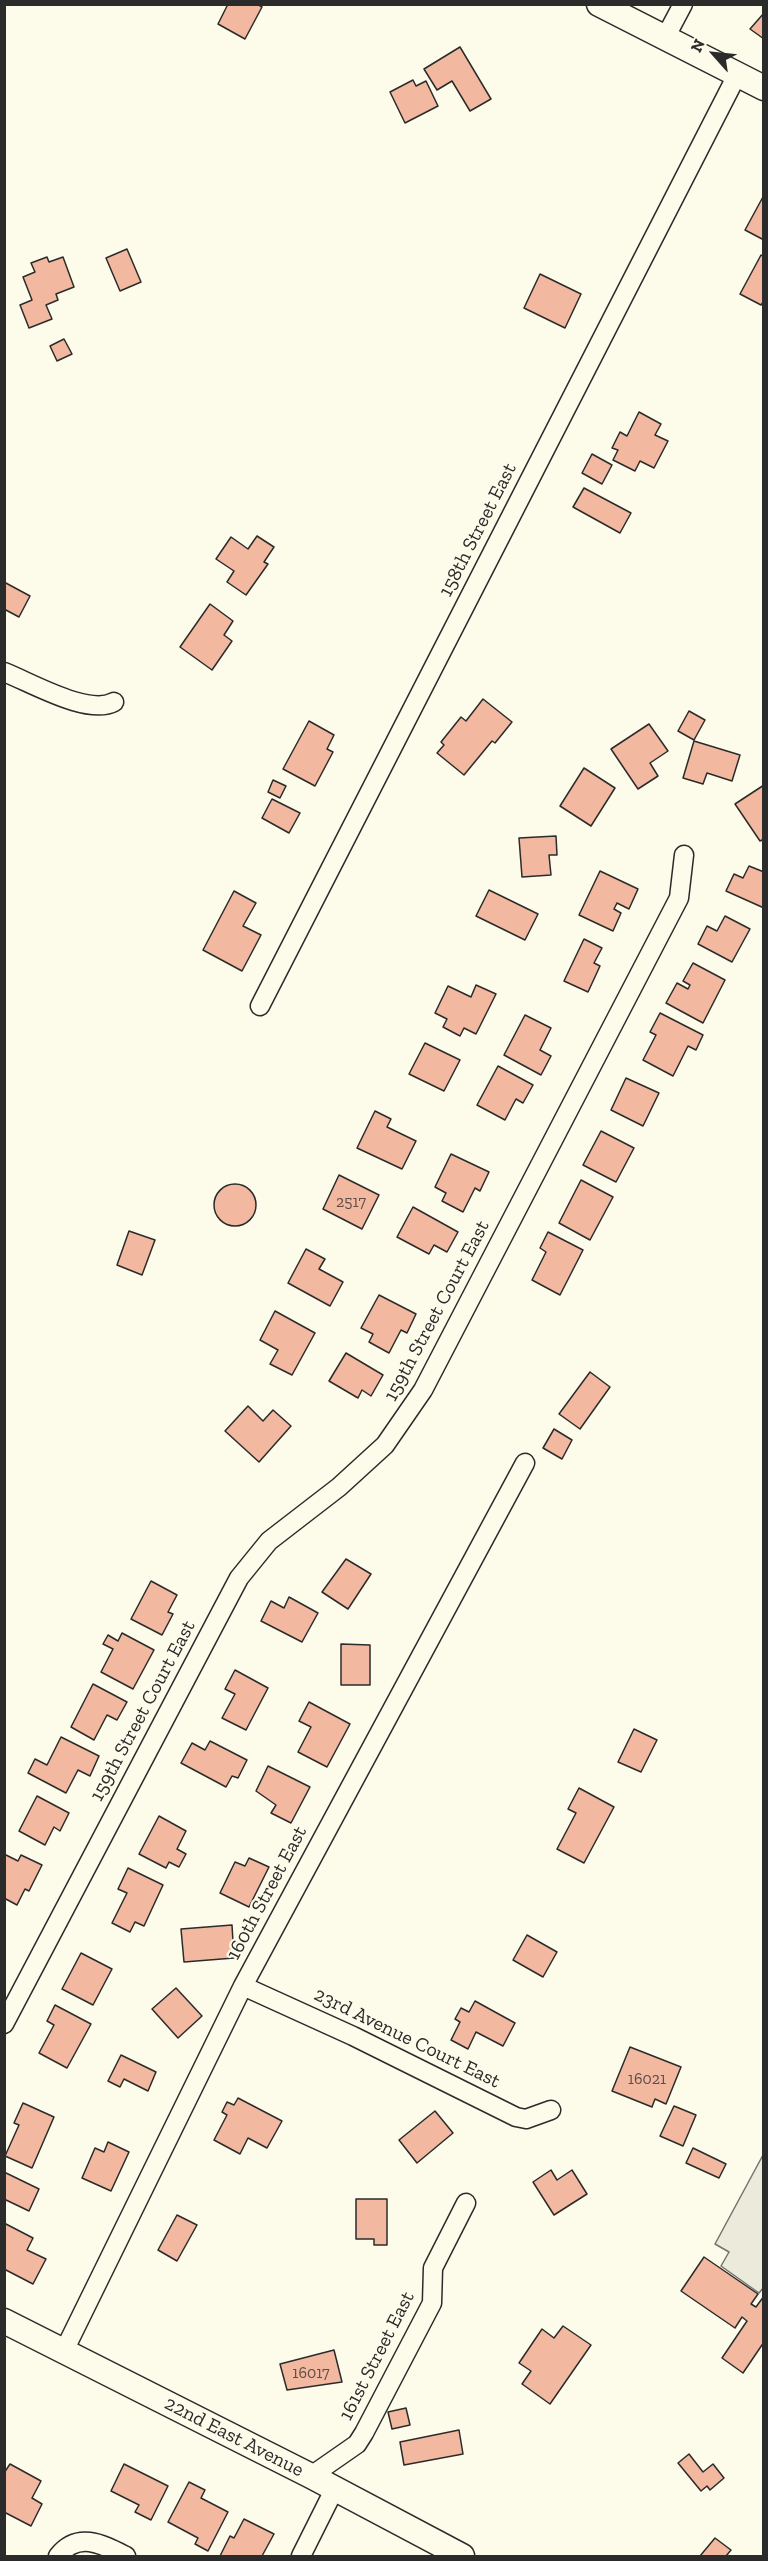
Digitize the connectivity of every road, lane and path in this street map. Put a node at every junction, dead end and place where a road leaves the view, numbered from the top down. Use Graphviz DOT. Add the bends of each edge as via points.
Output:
graph roads {
  1 [pos="599,4"];
  2 [pos="683,4"];
  3 [pos="665,38"];
  4 [pos="737,75"];
  5 [pos="764,88"];
  6 [pos="4,672"];
  7 [pos="114,702"];
  8 [pos="684,855"];
  9 [pos="260,1006"];
  10 [pos="525,1463"];
  11 [pos="243,1986"];
  12 [pos="4,2024"];
  13 [pos="551,2110"];
  14 [pos="466,2203"];
  15 [pos="4,2321"];
  16 [pos="64,2351"];
  17 [pos="311,2476"];
  18 [pos="335,2488"];
  19 [pos="58,2556"];
  20 [pos="126,2556"];
  21 [pos="301,2556"];
  22 [pos="462,2556"];
  1 -- 3 [label="street"];
  2 -- 3 [label="street"];
  3 -- 4 [label="street"];
  4 -- 5 [label="street"];
  4 -- 9 [label="street, 158th Street East"];
  6 -- 7 [label="street" via="81,704 105,707"];
  8 -- 12 [label="street, 159th Street Court East" via="679,898 423,1390 386,1445 269,1541 239,1578"];
  10 -- 11 [label="street, 160th Street East"];
  11 -- 13 [label="street, 23rd Avenue Court East" via="516,2117 526,2119"];
  11 -- 16 [label="street, 160th Street East"];
  14 -- 17 [label="street, 161st Street East" via="434,2268 432,2303 364,2433 357,2444"];
  15 -- 16 [label="street, 22nd East Avenue"];
  16 -- 17 [label="street, 22nd East Avenue"];
  17 -- 18 [label="street, 22nd East Avenue"];
  18 -- 21 [label="street"];
  18 -- 22 [label="street, 22nd East Avenue"];
  19 -- 20 [label="street" via="74,2543 92,2540"];
}
